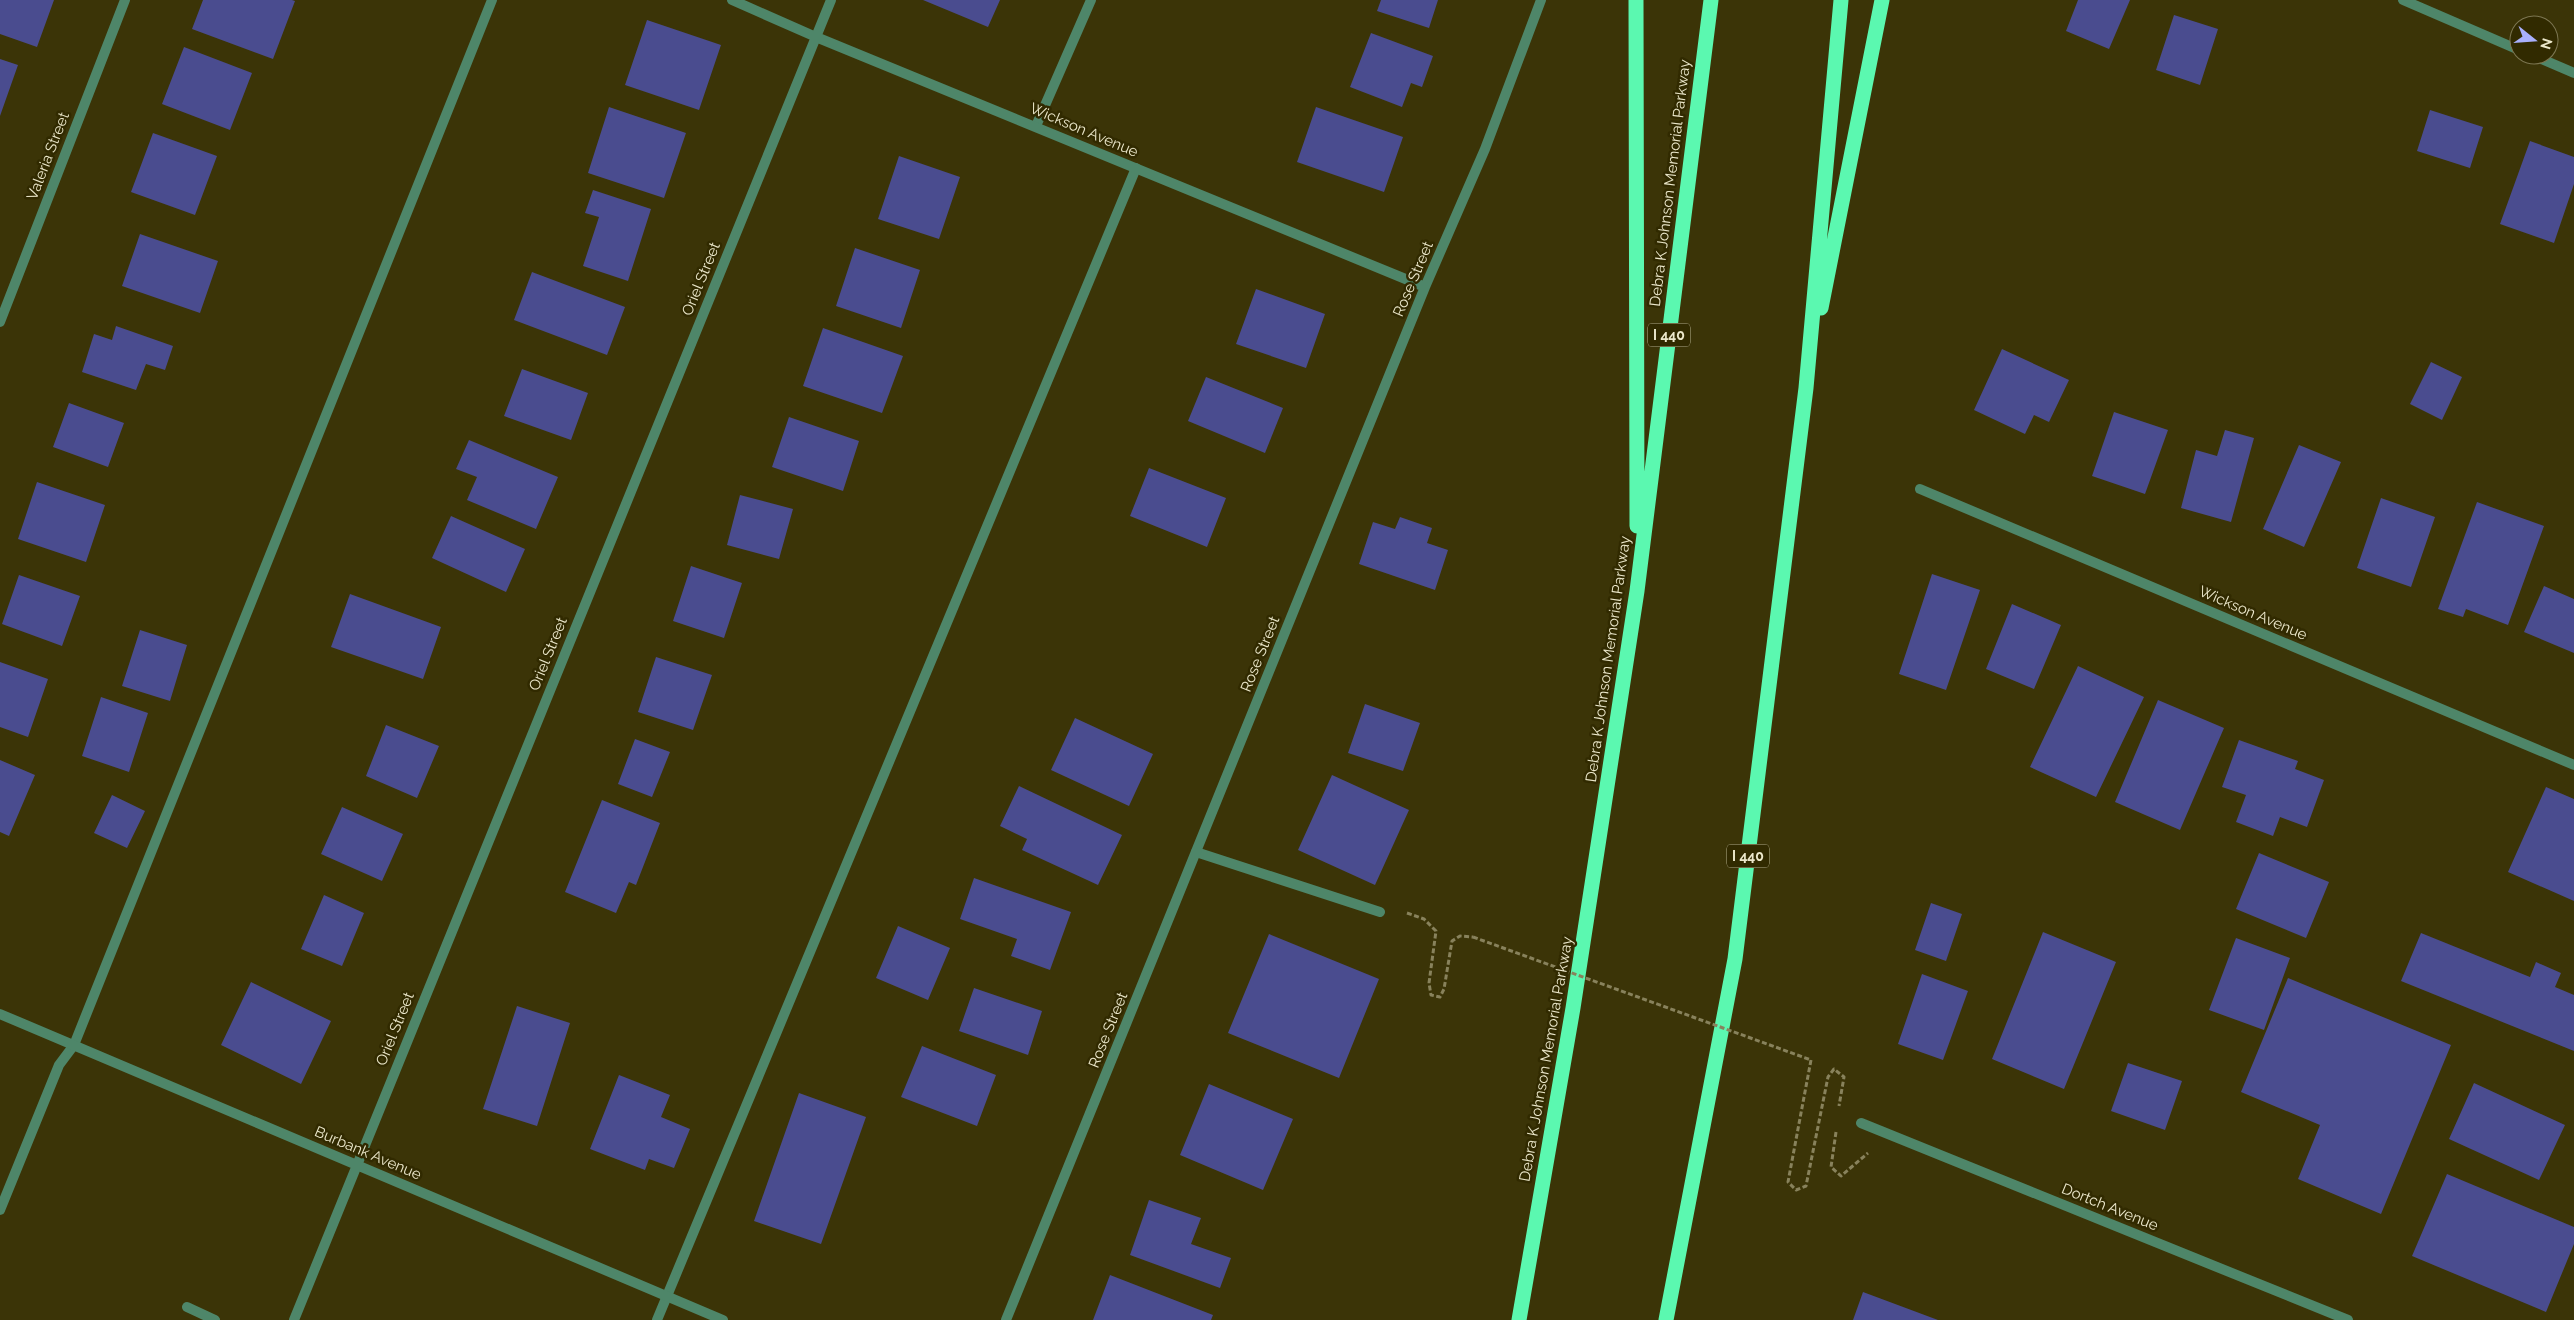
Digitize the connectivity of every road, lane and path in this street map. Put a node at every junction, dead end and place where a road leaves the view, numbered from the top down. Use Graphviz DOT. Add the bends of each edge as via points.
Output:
graph roads {
  1 [pos="125,0"];
  2 [pos="492,0"];
  3 [pos="732,0"];
  4 [pos="831,0"];
  5 [pos="1092,0"];
  6 [pos="1541,0"];
  7 [pos="1636,0"];
  8 [pos="1711,0"];
  9 [pos="1841,0"];
  10 [pos="1882,0"];
  11 [pos="2403,0"];
  12 [pos="816,37"];
  13 [pos="2509,46"];
  14 [pos="2555,65"];
  15 [pos="2574,73"];
  16 [pos="1036,126"];
  17 [pos="1136,168"];
  18 [pos="1425,286"];
  19 [pos="0,322"];
  20 [pos="1806,388"];
  21 [pos="1920,489"];
  22 [pos="1637,592"];
  23 [pos="2574,765"];
  24 [pos="1196,852"];
  25 [pos="1380,912"];
  26 [pos="0,1014"];
  27 [pos="74,1045"];
  28 [pos="1838,1113"];
  29 [pos="1837,1122"];
  30 [pos="1861,1123"];
  31 [pos="1891,1135"];
  32 [pos="357,1164"];
  33 [pos="0,1210"];
  34 [pos="667,1296"];
  35 [pos="187,1307"];
  36 [pos="214,1320"];
  37 [pos="294,1320"];
  38 [pos="657,1320"];
  39 [pos="723,1320"];
  40 [pos="1006,1320"];
  41 [pos="1519,1320"];
  42 [pos="1666,1320"];
  43 [pos="2348,1320"];
  1 -- 19 [label="street, Valeria Street"];
  2 -- 27 [label="street"];
  3 -- 12 [label="street, Wickson Avenue"];
  4 -- 12 [label="street, Oriel Street"];
  5 -- 16 [label="street"];
  6 -- 18 [label="street, Rose Street" via="1485,149"];
  7 -- 22 [label="highway"];
  8 -- 22 [label="highway, Debra K Johnson Memorial Parkway / I 440"];
  9 -- 20 [label="highway, I 440"];
  10 -- 20 [label="highway"];
  11 -- 13 [label="street"];
  12 -- 16 [label="street, Wickson Avenue"];
  12 -- 32 [label="street, Oriel Street"];
  14 -- 15 [label="street"];
  16 -- 17 [label="street, Wickson Avenue"];
  17 -- 18 [label="street, Wickson Avenue"];
  17 -- 34 [label="street"];
  18 -- 24 [label="street, Rose Street"];
  20 -- 42 [label="highway, I 440" via="1735,959"];
  21 -- 23 [label="street, Wickson Avenue"];
  22 -- 41 [label="highway, Debra K Johnson Memorial Parkway / I 440" via="1573,1008"];
  24 -- 25 [label="street"];
  24 -- 40 [label="street, Rose Street"];
  25 -- 28 [label="path, bridge" via="1402,912 1424,919 1436,931 1429,983 1431,995 1440,997 1444,989 1452,941 1460,936 1473,937 1811,1060 1788,1182 1796,1190 1806,1186 1828,1077 1834,1069 1844,1078"];
  26 -- 27 [label="street, Burbank Avenue"];
  27 -- 32 [label="street, Burbank Avenue"];
  27 -- 33 [label="street" via="59,1065"];
  29 -- 31 [label="path" via="1831,1167 1841,1176"];
  30 -- 31 [label="street, Dortch Avenue"];
  31 -- 43 [label="street, Dortch Avenue"];
  32 -- 34 [label="street, Burbank Avenue"];
  32 -- 37 [label="street, Oriel Street"];
  34 -- 38 [label="street"];
  34 -- 39 [label="street, Burbank Avenue"];
  35 -- 36 [label="street"];
}
